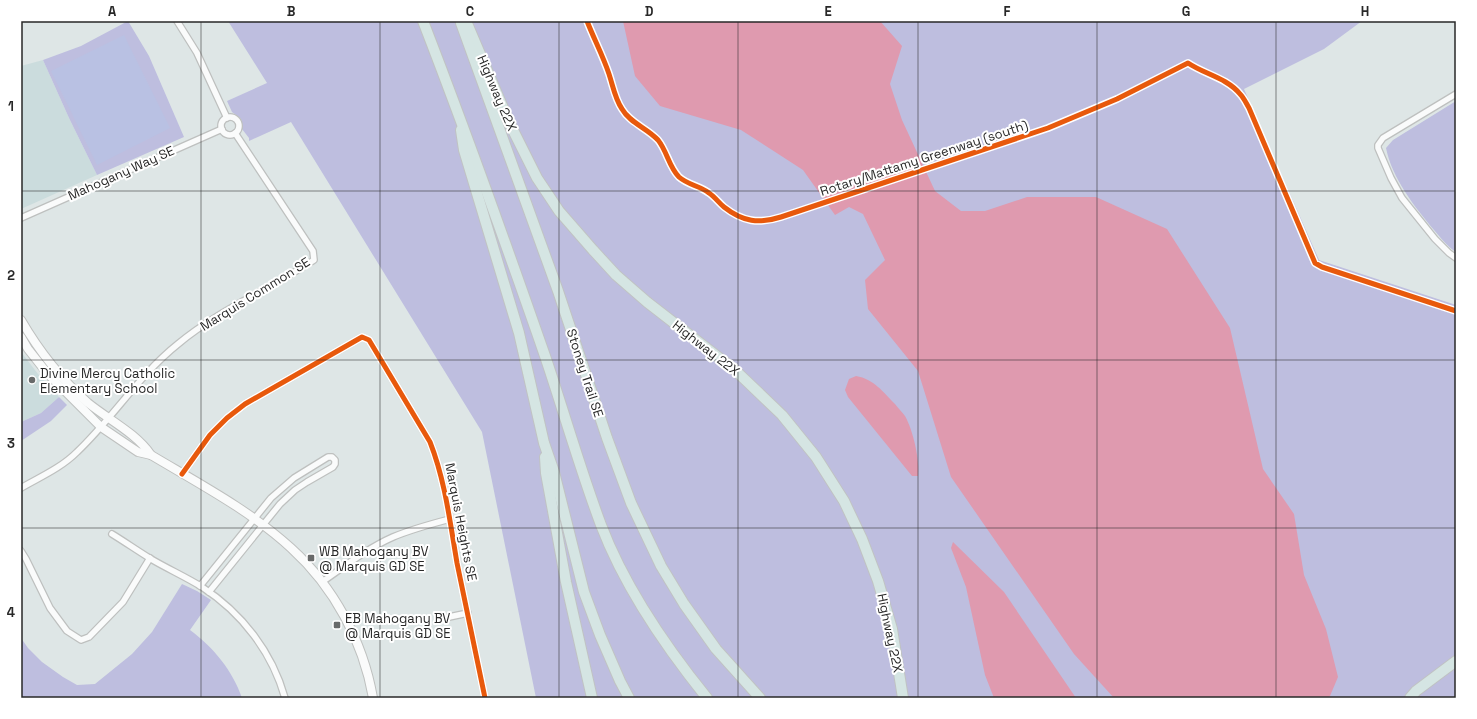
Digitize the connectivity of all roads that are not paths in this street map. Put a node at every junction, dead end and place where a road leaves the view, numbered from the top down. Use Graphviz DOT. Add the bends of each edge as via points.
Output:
graph roads {
  1 [pos="177,21"];
  2 [pos="423,21"];
  3 [pos="460,21"];
  4 [pos="466,21"];
  5 [pos="1456,94"];
  6 [pos="457,108"];
  7 [pos="227,118"];
  8 [pos="222,129"];
  9 [pos="235,133"];
  10 [pos="21,218"];
  11 [pos="1456,258"];
  12 [pos="21,320"];
  13 [pos="21,338"];
  14 [pos="108,419"];
  15 [pos="101,427"];
  16 [pos="544,443"];
  17 [pos="151,455"];
  18 [pos="182,474"];
  19 [pos="21,488"];
  20 [pos="254,519"];
  21 [pos="450,519"];
  22 [pos="263,525"];
  23 [pos="112,534"];
  24 [pos="21,551"];
  25 [pos="150,558"];
  26 [pos="322,582"];
  27 [pos="200,586"];
  28 [pos="209,592"];
  29 [pos="468,612"];
  30 [pos="449,617"];
  31 [pos="1456,661"];
  32 [pos="285,698"];
  33 [pos="374,698"];
  34 [pos="485,698"];
  35 [pos="592,698"];
  36 [pos="629,698"];
  37 [pos="707,698"];
  38 [pos="760,698"];
  39 [pos="903,698"];
  40 [pos="1410,698"];
  1 -- 7 [label="street" via="197,52"];
  2 -- 6 [label="highway"];
  3 -- 38 [label="highway, Stoney Trail SE" via="558,291 631,503 661,566 684,604 716,649"];
  4 -- 39 [label="highway, Highway 22X" via="509,122 537,178 559,211 616,275 736,371 782,415 816,457 844,501 878,581 892,629"];
  5 -- 11 [label="street" via="1383,138 1378,145 1402,198 1435,239"];
  6 -- 16 [label="highway" via="464,150 519,333"];
  6 -- 37 [label="highway" via="555,386 601,526 629,585 666,645"];
  7 -- 8 [label="street" via="222,121"];
  7 -- 9 [label="street" via="232,118 238,123"];
  8 -- 9 [label="street" via="228,134"];
  8 -- 10 [label="street, Mahogany Way SE"];
  9 -- 14 [label="street, Marquis Common SE" via="313,251 314,260 210,321 178,344 137,383"];
  12 -- 14 [label="street" via="34,343 55,369"];
  13 -- 15 [label="street" via="47,373"];
  14 -- 15 [label="street"];
  14 -- 17 [label="street" via="143,444"];
  15 -- 17 [label="street" via="138,452"];
  15 -- 19 [label="street" via="76,453 59,466"];
  16 -- 35 [label="highway" via="546,473 566,582"];
  16 -- 36 [label="highway" via="554,472 584,592 600,635"];
  17 -- 18 [label="street"];
  18 -- 20 [label="street"];
  18 -- 21 [label="street, Marquis Heights SE" via="210,435 226,418 245,404 362,337 369,340 430,442 437,460"];
  20 -- 22 [label="street"];
  20 -- 22 [label="street" via="271,498 294,478 328,457 335,460 333,467 289,495"];
  20 -- 27 [label="street"];
  21 -- 26 [label="street" via="393,537 360,555"];
  21 -- 29 [label="street, Marquis Heights SE"];
  22 -- 26 [label="street" via="291,548"];
  22 -- 28 [label="street"];
  23 -- 25 [label="street"];
  24 -- 25 [label="street" via="50,608 67,631 81,640 89,636 123,602"];
  25 -- 27 [label="street"];
  26 -- 33 [label="street" via="354,636"];
  27 -- 28 [label="street"];
  28 -- 32 [label="street" via="226,604 257,638 271,661"];
  29 -- 30 [label="street"];
  29 -- 34 [label="street, Marquis Heights SE"];
  31 -- 40 [label="highway"];
}
